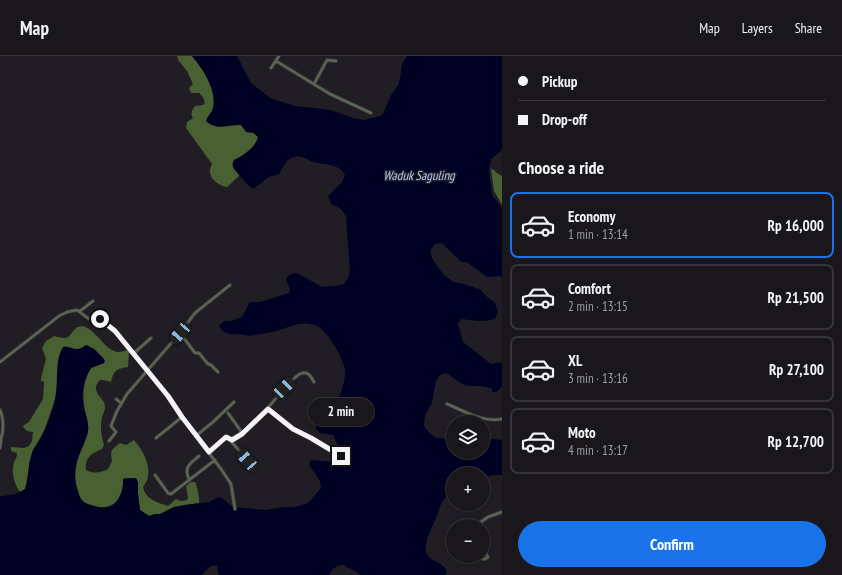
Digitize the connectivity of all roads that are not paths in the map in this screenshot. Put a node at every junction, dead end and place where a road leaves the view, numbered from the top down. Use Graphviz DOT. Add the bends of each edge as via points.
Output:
graph roads {
  1 [pos="279,56"];
  2 [pos="276,61"];
  3 [pos="336,61"];
  4 [pos="270,68"];
  5 [pos="314,84"];
  6 [pos="371,113"];
  7 [pos="230,285"];
  8 [pos="93,301"];
  9 [pos="80,311"];
  10 [pos="180,333"];
  11 [pos="151,338"];
  12 [pos="134,354"];
  13 [pos="0,362"];
  14 [pos="147,371"];
  15 [pos="218,372"];
  16 [pos="314,382"];
  17 [pos="116,399"];
  18 [pos="234,402"];
  19 [pos="121,403"];
  20 [pos="447,404"];
  21 [pos="268,409"];
  22 [pos="0,410"];
  23 [pos="228,413"];
  24 [pos="182,417"];
  25 [pos="502,419"];
  26 [pos="243,434"];
  27 [pos="197,435"];
  28 [pos="156,438"];
  29 [pos="228,438"];
  30 [pos="1,440"];
  31 [pos="109,442"];
  32 [pos="0,448"];
  33 [pos="209,452"];
  34 [pos="199,456"];
  35 [pos="341,456"];
  36 [pos="215,460"];
  37 [pos="254,468"];
  38 [pos="155,475"];
  39 [pos="189,479"];
  40 [pos="235,509"];
  41 [pos="502,512"];
  42 [pos="485,519"];
  1 -- 2 [label="street"];
  2 -- 4 [label="street"];
  2 -- 5 [label="street"];
  3 -- 5 [label="street" via="327,60"];
  5 -- 6 [label="street"];
  7 -- 10 [label="street" via="199,308"];
  8 -- 9 [label="street"];
  9 -- 12 [label="street" via="89,319 100,319 115,331"];
  9 -- 13 [label="street" via="75,310 59,316"];
  10 -- 14 [label="street"];
  10 -- 15 [label="street" via="195,353 199,353"];
  11 -- 12 [label="street"];
  12 -- 14 [label="street"];
  14 -- 19 [label="street"];
  14 -- 24 [label="street"];
  16 -- 21 [label="street" via="308,374 299,374"];
  17 -- 19 [label="street"];
  18 -- 27 [label="street"];
  19 -- 31 [label="street" via="111,425 116,433"];
  20 -- 25 [label="street" via="479,417"];
  21 -- 26 [label="street"];
  21 -- 35 [label="street" via="293,429"];
  22 -- 30 [label="street" via="3,422"];
  23 -- 26 [label="street"];
  24 -- 27 [label="street"];
  24 -- 28 [label="street"];
  26 -- 29 [label="street" via="233,440"];
  27 -- 33 [label="street"];
  29 -- 33 [label="street"];
  29 -- 37 [label="street"];
  30 -- 32 [label="street"];
  33 -- 36 [label="street"];
  34 -- 39 [label="street" via="188,467 186,473"];
  36 -- 39 [label="street"];
  36 -- 40 [label="street" via="231,483"];
  38 -- 39 [label="street" via="170,494"];
  41 -- 42 [label="street"];
}
